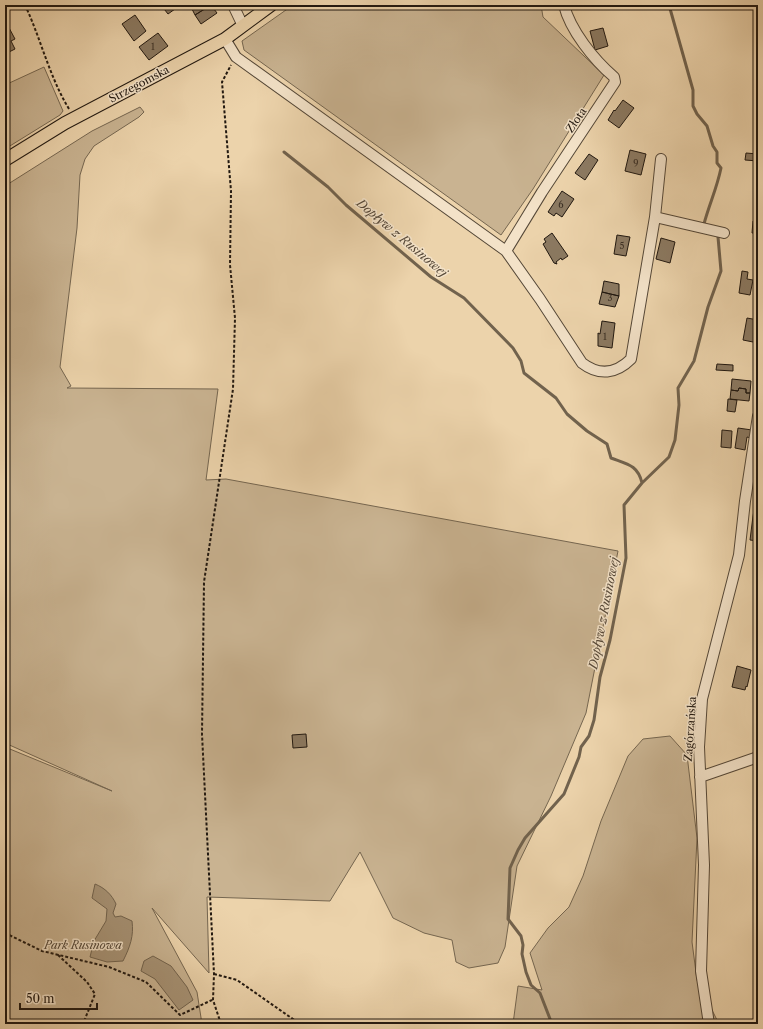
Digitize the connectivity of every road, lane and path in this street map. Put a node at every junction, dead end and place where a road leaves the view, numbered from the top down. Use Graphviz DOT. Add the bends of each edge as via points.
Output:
graph roads {
  1 [pos="25,5"];
  2 [pos="233,5"];
  3 [pos="271,5"];
  4 [pos="564,5"];
  5 [pos="243,26"];
  6 [pos="225,39"];
  7 [pos="236,57"];
  8 [pos="74,118"];
  9 [pos="5,160"];
  10 [pos="661,160"];
  11 [pos="655,217"];
  12 [pos="724,233"];
  13 [pos="506,251"];
  14 [pos="758,416"];
  15 [pos="758,757"];
  16 [pos="700,778"];
  17 [pos="5,933"];
  18 [pos="58,955"];
  19 [pos="214,974"];
  20 [pos="213,1000"];
  21 [pos="83,1024"];
  22 [pos="221,1024"];
  23 [pos="300,1024"];
  24 [pos="709,1024"];
  1 -- 8 [label="path" via="55,83"];
  2 -- 5 [label="street"];
  3 -- 5 [label="main road, Strzegomska"];
  4 -- 13 [label="street, Złota" via="570,24 602,67 614,77 615,82"];
  5 -- 6 [label="main road, Strzegomska"];
  6 -- 7 [label="street"];
  6 -- 8 [label="main road, Strzegomska"];
  7 -- 13 [label="street"];
  7 -- 19 [label="path" via="222,82 231,190 230,265 235,318 233,389 204,582 202,734"];
  8 -- 9 [label="main road, Strzegomska"];
  10 -- 11 [label="street"];
  11 -- 12 [label="street"];
  11 -- 13 [label="street" via="631,358 615,371 604,373 582,363"];
  14 -- 16 [label="street, Zagórzańska" via="739,555 702,699"];
  15 -- 16 [label="street"];
  16 -- 24 [label="street, Zagórzańska" via="704,865 701,971"];
  17 -- 18 [label="path" via="42,951"];
  18 -- 20 [label="path" via="109,967 146,982 180,1015"];
  18 -- 21 [label="path" via="83,977 96,994"];
  19 -- 20 [label="path"];
  19 -- 23 [label="path" via="237,980"];
  20 -- 22 [label="path"];
}
